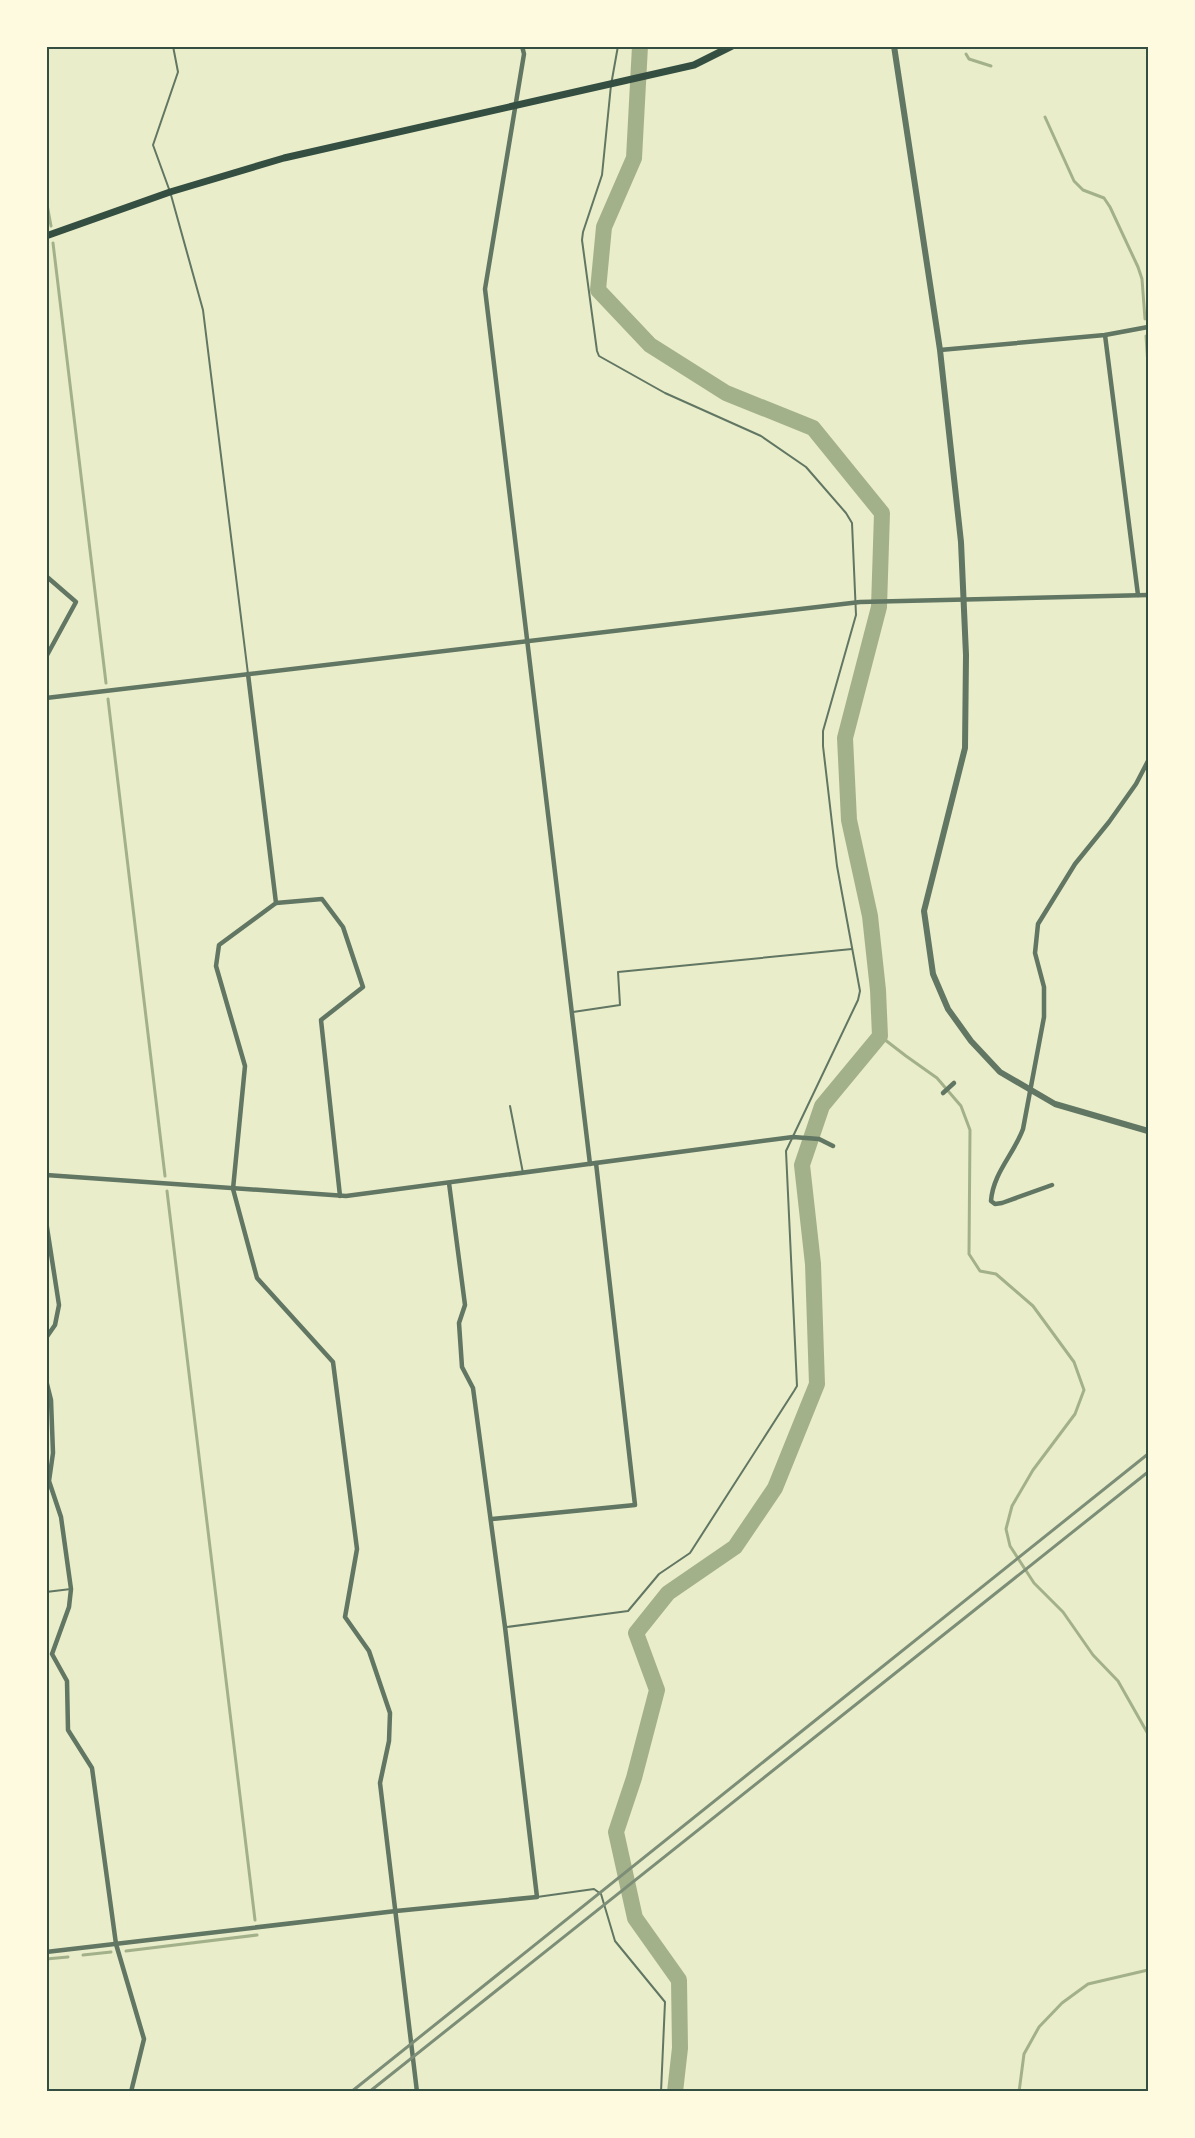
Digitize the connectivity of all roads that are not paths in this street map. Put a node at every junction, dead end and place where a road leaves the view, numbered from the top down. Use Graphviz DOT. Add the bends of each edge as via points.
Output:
graph roads {
  1 [pos="173,46"];
  2 [pos="522,46"];
  3 [pos="618,46"];
  4 [pos="732,46"];
  5 [pos="894,46"];
  6 [pos="611,86"];
  7 [pos="516,106"];
  8 [pos="170,192"];
  9 [pos="46,236"];
  10 [pos="1149,327"];
  11 [pos="1105,335"];
  12 [pos="940,350"];
  13 [pos="46,576"];
  14 [pos="1138,595"];
  15 [pos="1149,595"];
  16 [pos="963,599"];
  17 [pos="856,603"];
  18 [pos="528,641"];
  19 [pos="46,657"];
  20 [pos="248,674"];
  21 [pos="46,698"];
  22 [pos="1149,761"];
  23 [pos="276,903"];
  24 [pos="852,949"];
  25 [pos="572,1012"];
  26 [pos="954,1083"];
  27 [pos="1030,1090"];
  28 [pos="943,1093"];
  29 [pos="510,1106"];
  30 [pos="1149,1131"];
  31 [pos="793,1137"];
  32 [pos="832,1146"];
  33 [pos="593,1164"];
  34 [pos="524,1173"];
  35 [pos="46,1174"];
  36 [pos="449,1183"];
  37 [pos="1052,1185"];
  38 [pos="233,1189"];
  39 [pos="340,1196"];
  40 [pos="46,1221"];
  41 [pos="46,1338"];
  42 [pos="46,1380"];
  43 [pos="492,1519"];
  44 [pos="71,1589"];
  45 [pos="46,1592"];
  46 [pos="505,1627"];
  47 [pos="537,1897"];
  48 [pos="396,1911"];
  49 [pos="116,1944"];
  50 [pos="46,1952"];
  51 [pos="131,2091"];
  52 [pos="417,2091"];
  53 [pos="661,2091"];
  1 -- 8 [label="lane" via="178,72 153,145"];
  2 -- 7 [label="street" via="525,54"];
  3 -- 6 [label="lane"];
  4 -- 6 [label="main road" via="694,65"];
  5 -- 12 [label="street"];
  6 -- 7 [label="main road"];
  6 -- 17 [label="lane" via="602,176 582,240 599,356 665,393 761,436 806,467 852,523"];
  7 -- 8 [label="main road" via="284,158"];
  7 -- 18 [label="street" via="485,289"];
  8 -- 9 [label="main road"];
  8 -- 20 [label="lane" via="203,310"];
  10 -- 11 [label="street"];
  11 -- 12 [label="street"];
  11 -- 14 [label="street"];
  12 -- 16 [label="street" via="961,542"];
  13 -- 19 [label="street" via="76,602"];
  14 -- 15 [label="street"];
  14 -- 16 [label="street"];
  16 -- 17 [label="street"];
  16 -- 27 [label="street" via="965,748 924,911 933,974 948,1009 1000,1072"];
  17 -- 18 [label="street"];
  17 -- 24 [label="lane" via="823,746 837,866"];
  18 -- 20 [label="street"];
  18 -- 25 [label="street"];
  20 -- 21 [label="street"];
  20 -- 23 [label="street"];
  22 -- 27 [label="street" via="1109,822 1075,864 1038,924 1035,953 1045,1002"];
  23 -- 38 [label="street" via="219,945 216,966 245,1066"];
  23 -- 39 [label="street" via="322,899 343,927 363,987 321,1020"];
  24 -- 25 [label="lane" via="618,972 620,1005"];
  24 -- 31 [label="lane" via="860,991 858,1000"];
  25 -- 33 [label="street"];
  26 -- 28 [label="street"];
  27 -- 30 [label="street" via="1055,1104"];
  27 -- 37 [label="street" via="1023,1129 997,1176 991,1201 1002,1203"];
  29 -- 34 [label="lane"];
  31 -- 32 [label="street" via="819,1138"];
  31 -- 33 [label="street"];
  31 -- 46 [label="lane" via="786,1152 797,1386 690,1553 659,1574 628,1611"];
  33 -- 34 [label="street"];
  33 -- 43 [label="street" via="635,1505"];
  34 -- 36 [label="street"];
  35 -- 38 [label="street"];
  36 -- 39 [label="street"];
  36 -- 43 [label="street" via="465,1305 459,1323 462,1367 473,1388"];
  38 -- 39 [label="street"];
  38 -- 48 [label="street" via="256,1278 333,1362 357,1549 345,1617 369,1651 390,1713 381,1783"];
  40 -- 41 [label="street" via="59,1305 55,1325"];
  42 -- 44 [label="street" via="51,1400 53,1453 48,1481 61,1517"];
  43 -- 46 [label="street"];
  44 -- 45 [label="lane"];
  44 -- 49 [label="street" via="69,1607 52,1654 67,1681 68,1730 92,1768"];
  46 -- 47 [label="street"];
  47 -- 48 [label="street"];
  47 -- 53 [label="lane" via="594,1888 601,1894 615,1941 665,2002"];
  48 -- 49 [label="street"];
  48 -- 52 [label="street"];
  49 -- 50 [label="street"];
  49 -- 51 [label="street" via="144,2039"];
}
